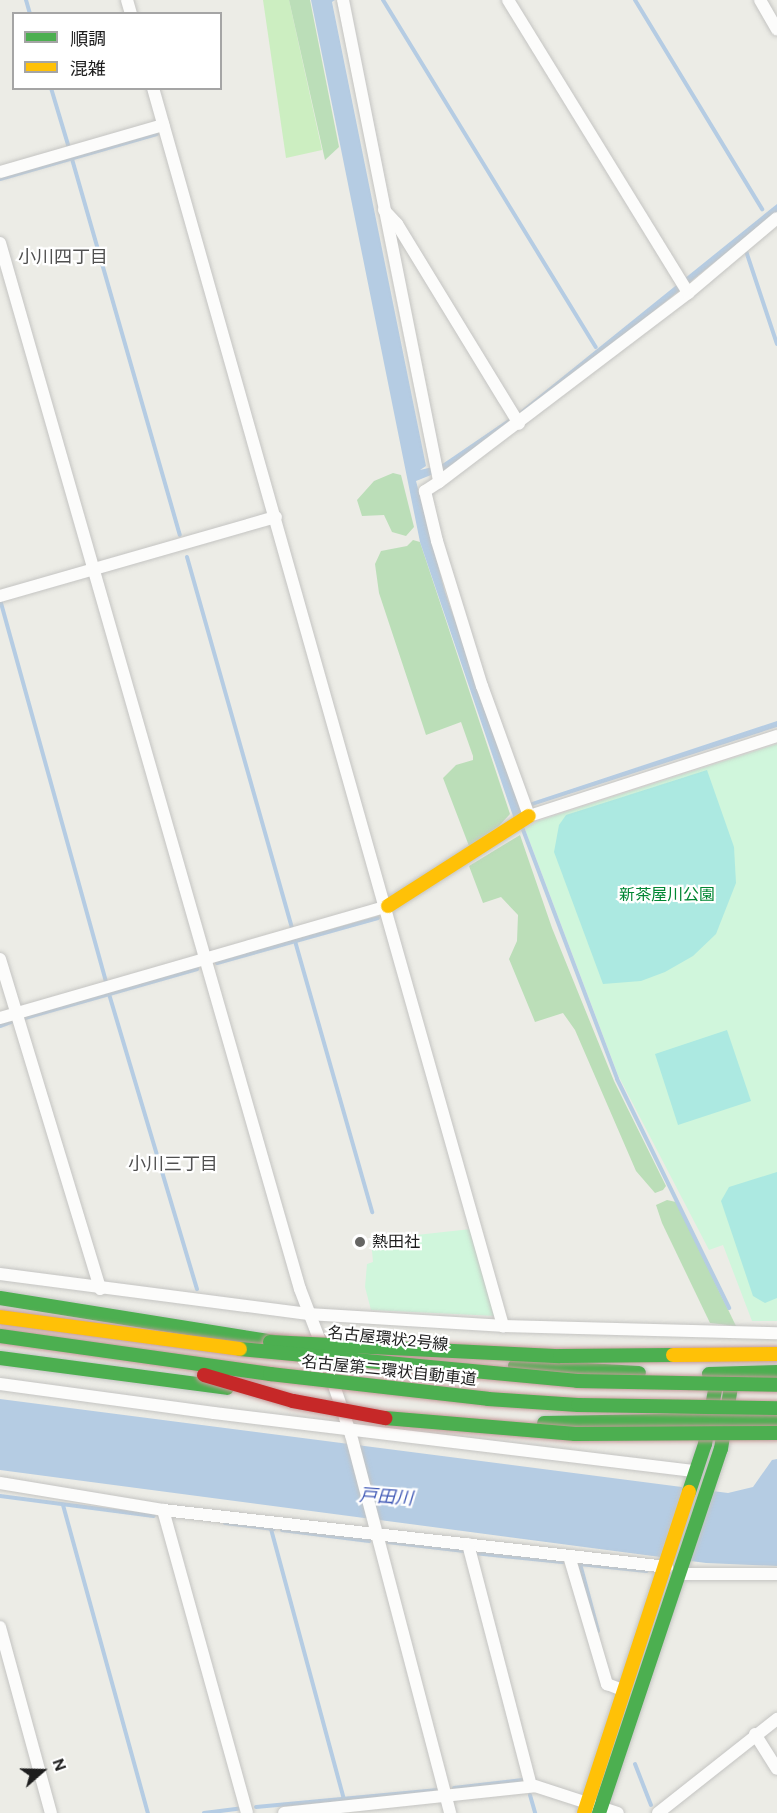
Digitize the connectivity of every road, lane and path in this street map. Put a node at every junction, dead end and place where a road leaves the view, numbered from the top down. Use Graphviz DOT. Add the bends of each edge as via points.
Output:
graph roads {
  1 [pos="343,0"];
  2 [pos="508,0"];
  3 [pos="760,0"];
  4 [pos="777,29"];
  5 [pos="154,90"];
  6 [pos="163,125"];
  7 [pos="0,172"];
  8 [pos="384,210"];
  9 [pos="777,218"];
  10 [pos="0,243"];
  11 [pos="688,293"];
  12 [pos="515,419"];
  13 [pos="437,475"];
  14 [pos="276,517"];
  15 [pos="93,570"];
  16 [pos="0,596"];
  17 [pos="777,736"];
  18 [pos="527,810"];
  19 [pos="388,906"];
  20 [pos="0,959"];
  21 [pos="205,960"];
  22 [pos="16,1014"];
  23 [pos="0,1018"];
  24 [pos="0,1274"];
  25 [pos="100,1289"];
  26 [pos="0,1298"];
  27 [pos="308,1314"];
  28 [pos="0,1317"];
  29 [pos="48,1323"];
  30 [pos="503,1326"];
  31 [pos="777,1333"];
  32 [pos="725,1334"];
  33 [pos="0,1336"];
  34 [pos="323,1349"];
  35 [pos="125,1353"];
  36 [pos="777,1354"];
  37 [pos="0,1358"];
  38 [pos="777,1372"];
  39 [pos="718,1374"];
  40 [pos="733,1374"];
  41 [pos="0,1384"];
  42 [pos="777,1385"];
  43 [pos="339,1403"];
  44 [pos="777,1408"];
  45 [pos="777,1419"];
  46 [pos="709,1421"];
  47 [pos="726,1421"];
  48 [pos="350,1432"];
  49 [pos="777,1433"];
  50 [pos="695,1472"];
  51 [pos="0,1484"];
  52 [pos="163,1510"];
  53 [pos="376,1530"];
  54 [pos="468,1544"];
  55 [pos="569,1556"];
  56 [pos="667,1567"];
  57 [pos="682,1574"];
  58 [pos="777,1574"];
  59 [pos="0,1627"];
  60 [pos="625,1691"];
  61 [pos="777,1719"];
  62 [pos="755,1734"];
  63 [pos="777,1769"];
  64 [pos="531,1786"];
  65 [pos="446,1796"];
  66 [pos="593,1809"];
  67 [pos="51,1813"];
  68 [pos="247,1813"];
  69 [pos="284,1813"];
  70 [pos="450,1813"];
  71 [pos="618,1813"];
  72 [pos="658,1813"];
  1 -- 8 [label="street"];
  2 -- 11 [label="street"];
  3 -- 4 [label="street"];
  5 -- 6 [label="street"];
  6 -- 7 [label="street"];
  6 -- 14 [label="street"];
  8 -- 12 [label="street" via="397,224"];
  8 -- 13 [label="street"];
  9 -- 11 [label="street"];
  10 -- 15 [label="street"];
  11 -- 12 [label="street"];
  12 -- 13 [label="street"];
  13 -- 18 [label="street" via="425,490 437,541 482,686"];
  14 -- 15 [label="street"];
  14 -- 19 [label="street"];
  15 -- 16 [label="street"];
  15 -- 21 [label="street"];
  17 -- 18 [label="street"];
  18 -- 19 [label="main road" via="514,826"];
  19 -- 21 [label="street"];
  19 -- 30 [label="street"];
  20 -- 22 [label="street"];
  21 -- 22 [label="street"];
  21 -- 27 [label="street"];
  22 -- 23 [label="street"];
  22 -- 25 [label="street"];
  24 -- 25 [label="street"];
  25 -- 27 [label="street"];
  26 -- 34 [label="main road, 名古屋環状2号線"];
  27 -- 30 [label="street"];
  27 -- 34 [label="street"];
  28 -- 29 [label="main road, 名古屋第二環状自動車道, bridge"];
  29 -- 36 [label="main road, bridge" via="227,1341 560,1356"];
  29 -- 42 [label="main road, 名古屋第二環状自動車道, bridge" via="298,1357 577,1381"];
  30 -- 32 [label="street"];
  31 -- 32 [label="street"];
  32 -- 39 [label="street"];
  33 -- 35 [label="main road, 名古屋第二環状自動車道, bridge"];
  34 -- 39 [label="main road, 名古屋環状2号線" via="417,1361"];
  34 -- 43 [label="street"];
  35 -- 44 [label="main road, 名古屋第二環状自動車道, bridge" via="488,1399"];
  35 -- 49 [label="main road, bridge" via="293,1401 392,1419 574,1434"];
  37 -- 43 [label="main road"];
  38 -- 40 [label="main road, 名古屋環状2号線"];
  39 -- 40 [label="main road, 名古屋環状2号線"];
  39 -- 46 [label="main road"];
  40 -- 47 [label="main road"];
  41 -- 48 [label="street"];
  43 -- 46 [label="main road" via="437,1416 556,1424"];
  43 -- 48 [label="street"];
  45 -- 47 [label="main road"];
  46 -- 47 [label="main road"];
  46 -- 50 [label="main road"];
  47 -- 57 [label="main road"];
  48 -- 50 [label="street"];
  48 -- 53 [label="street"];
  50 -- 56 [label="main road"];
  51 -- 52 [label="street"];
  52 -- 53 [label="street"];
  52 -- 68 [label="street"];
  53 -- 54 [label="street"];
  53 -- 65 [label="street"];
  54 -- 55 [label="street"];
  54 -- 64 [label="street"];
  55 -- 56 [label="street"];
  55 -- 60 [label="street" via="607,1684"];
  56 -- 60 [label="main road"];
  57 -- 58 [label="street"];
  57 -- 66 [label="main road"];
  59 -- 67 [label="street"];
  60 -- 66 [label="main road"];
  61 -- 62 [label="street"];
  62 -- 63 [label="street"];
  62 -- 72 [label="street"];
  64 -- 65 [label="street"];
  64 -- 66 [label="street"];
  65 -- 69 [label="street"];
  65 -- 70 [label="street"];
  66 -- 71 [label="street"];
}
